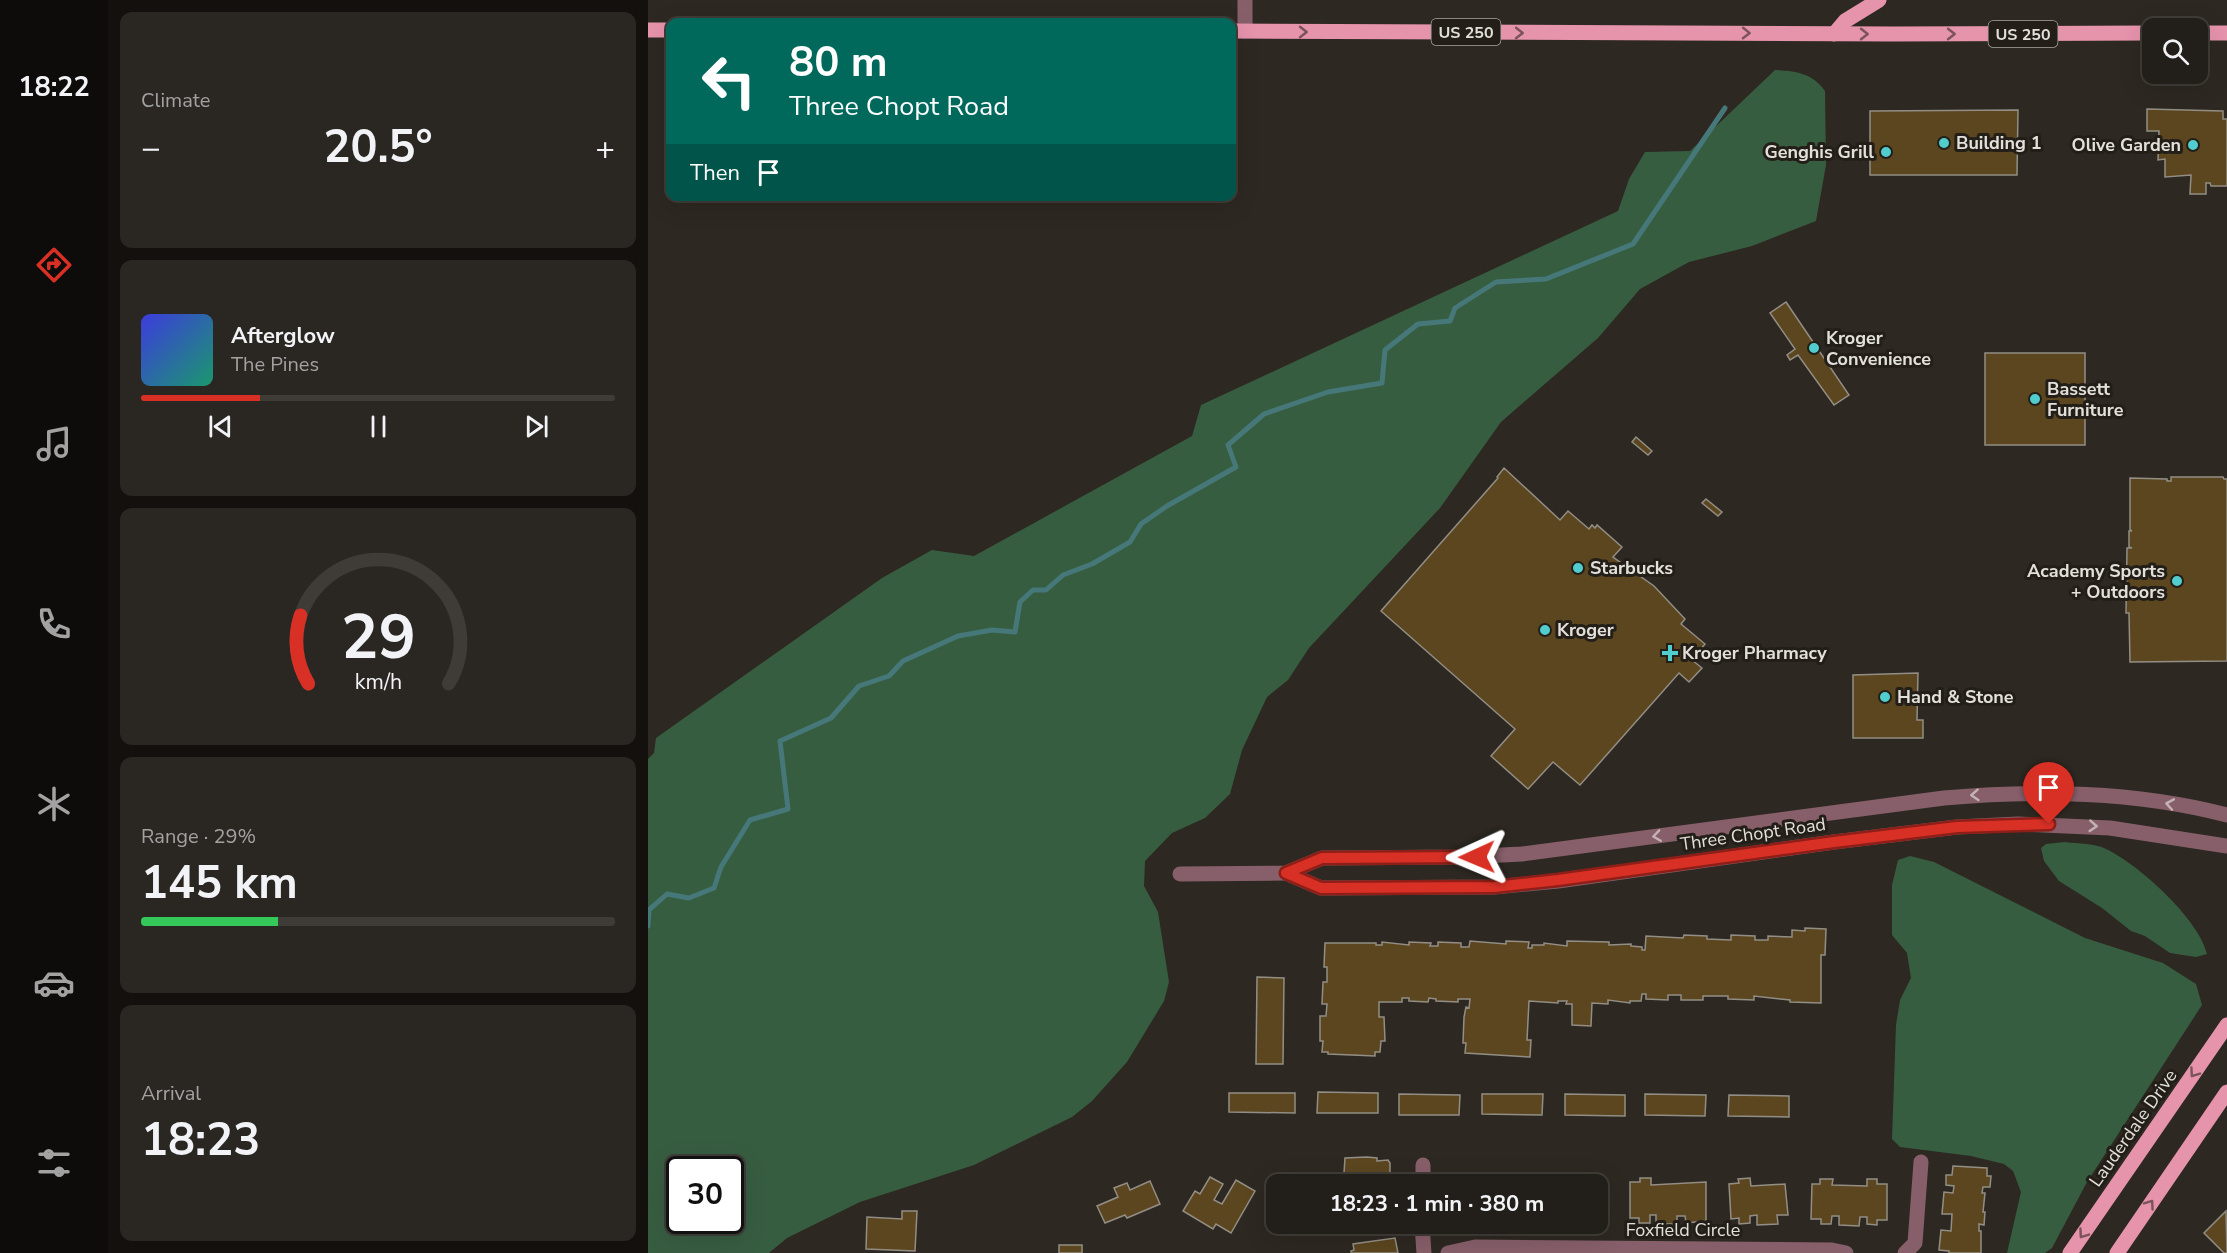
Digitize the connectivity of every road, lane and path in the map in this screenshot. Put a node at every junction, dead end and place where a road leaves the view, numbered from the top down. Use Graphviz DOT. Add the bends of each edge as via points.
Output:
graph roads {
  1 [pos="1245,0"];
  2 [pos="1878,0"];
  3 [pos="648,30"];
  4 [pos="666,30"];
  5 [pos="1238,31"];
  6 [pos="2142,33"];
  7 [pos="2208,33"];
  8 [pos="2227,33"];
  9 [pos="1834,34"];
  10 [pos="2208,35"];
  11 [pos="2227,42"];
  12 [pos="2227,815"];
  13 [pos="2227,846"];
  14 [pos="1286,873"];
  15 [pos="1179,874"];
  16 [pos="2227,1025"];
  17 [pos="2227,1092"];
  18 [pos="1921,1162"];
  19 [pos="1423,1165"];
  20 [pos="1423,1174"];
  21 [pos="1423,1234"];
  22 [pos="1623,1251"];
  23 [pos="1424,1253"];
  24 [pos="1448,1253"];
  25 [pos="1846,1253"];
  26 [pos="1905,1253"];
  27 [pos="2070,1253"];
  28 [pos="2117,1253"];
  1 -- 5 [label="street"];
  2 -- 9 [label="main road" via="1845,21"];
  3 -- 4 [label="main road"];
  5 -- 9 [label="main road, US 250, one-way"];
  9 -- 6 [label="main road, US 250, one-way"];
  7 -- 8 [label="main road"];
  10 -- 11 [label="main road"];
  12 -- 14 [label="street, Three Chopt Road, one-way" via="2100,795 1987,795 1522,854 1322,858"];
  14 -- 13 [label="street, Three Chopt Road, one-way" via="1321,888 1494,887 1957,827 2018,824 2110,828"];
  14 -- 15 [label="street, Three Chopt Road"];
  16 -- 27 [label="main road, Lauderdale Drive, one-way"];
  28 -- 17 [label="main road, one-way"];
  18 -- 26 [label="street" via="1915,1243"];
  19 -- 20 [label="street"];
  21 -- 23 [label="street"];
  22 -- 24 [label="street, Foxfield Circle" via="1475,1247"];
  22 -- 25 [label="street, Foxfield Circle"];
}
